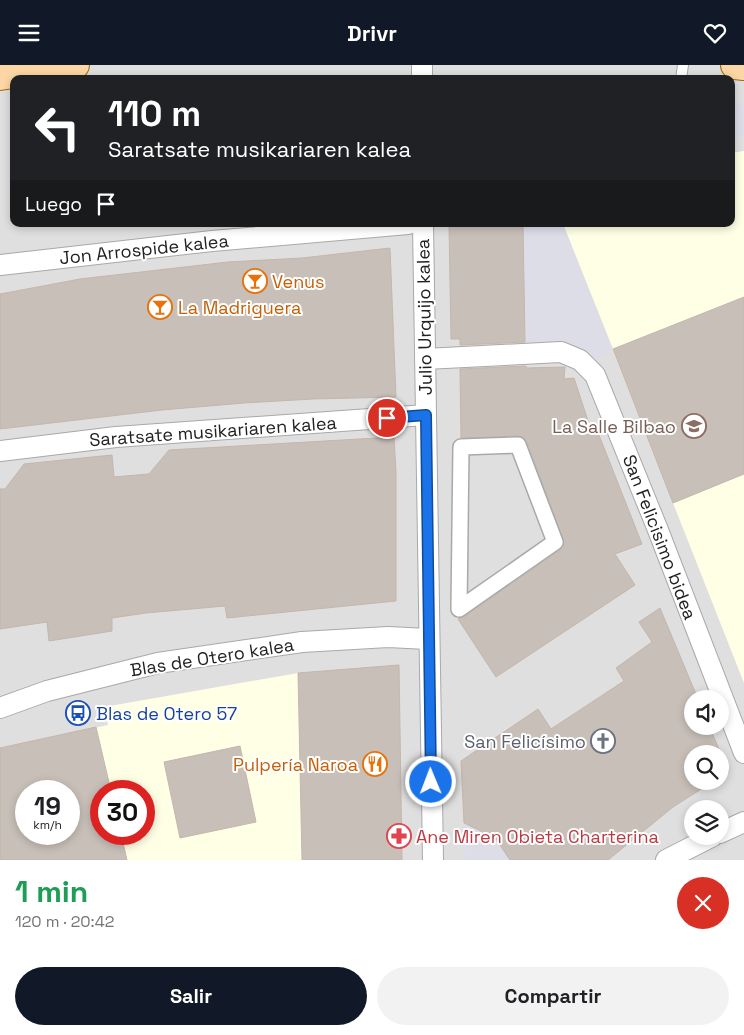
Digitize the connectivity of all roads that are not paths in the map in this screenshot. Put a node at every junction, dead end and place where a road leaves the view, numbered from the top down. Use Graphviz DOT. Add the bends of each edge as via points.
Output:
graph roads {
  1 [pos="74,65"];
  2 [pos="735,65"];
  3 [pos="744,66"];
  4 [pos="0,76"];
  5 [pos="373,227"];
  6 [pos="423,227"];
  7 [pos="0,265"];
  8 [pos="425,359"];
  9 [pos="426,415"];
  10 [pos="518,445"];
  11 [pos="0,451"];
  12 [pos="428,639"];
  13 [pos="0,708"];
  14 [pos="744,753"];
  15 [pos="744,822"];
  16 [pos="729,829"];
  17 [pos="695,845"];
  18 [pos="433,860"];
  19 [pos="666,860"];
  1 -- 4 [label="main road"];
  2 -- 3 [label="main road"];
  5 -- 7 [label="street, Jon Arrospide kalea"];
  6 -- 8 [label="street, Julio Urquijo kalea"];
  8 -- 9 [label="street, Julio Urquijo kalea"];
  8 -- 14 [label="street, San Felicisimo bidea" via="561,353 580,360 595,375"];
  9 -- 11 [label="street, Saratsate musikariaren kalea" via="116,437"];
  9 -- 12 [label="street, Julio Urquijo kalea"];
  10 -- 10 [label="street" via="555,542 459,609 461,447"];
  12 -- 13 [label="street, Blas de Otero kalea" via="388,637 302,642 158,663 48,691"];
  12 -- 18 [label="street, Julio Urquijo kalea"];
  15 -- 16 [label="street"];
  17 -- 19 [label="street"];
}
